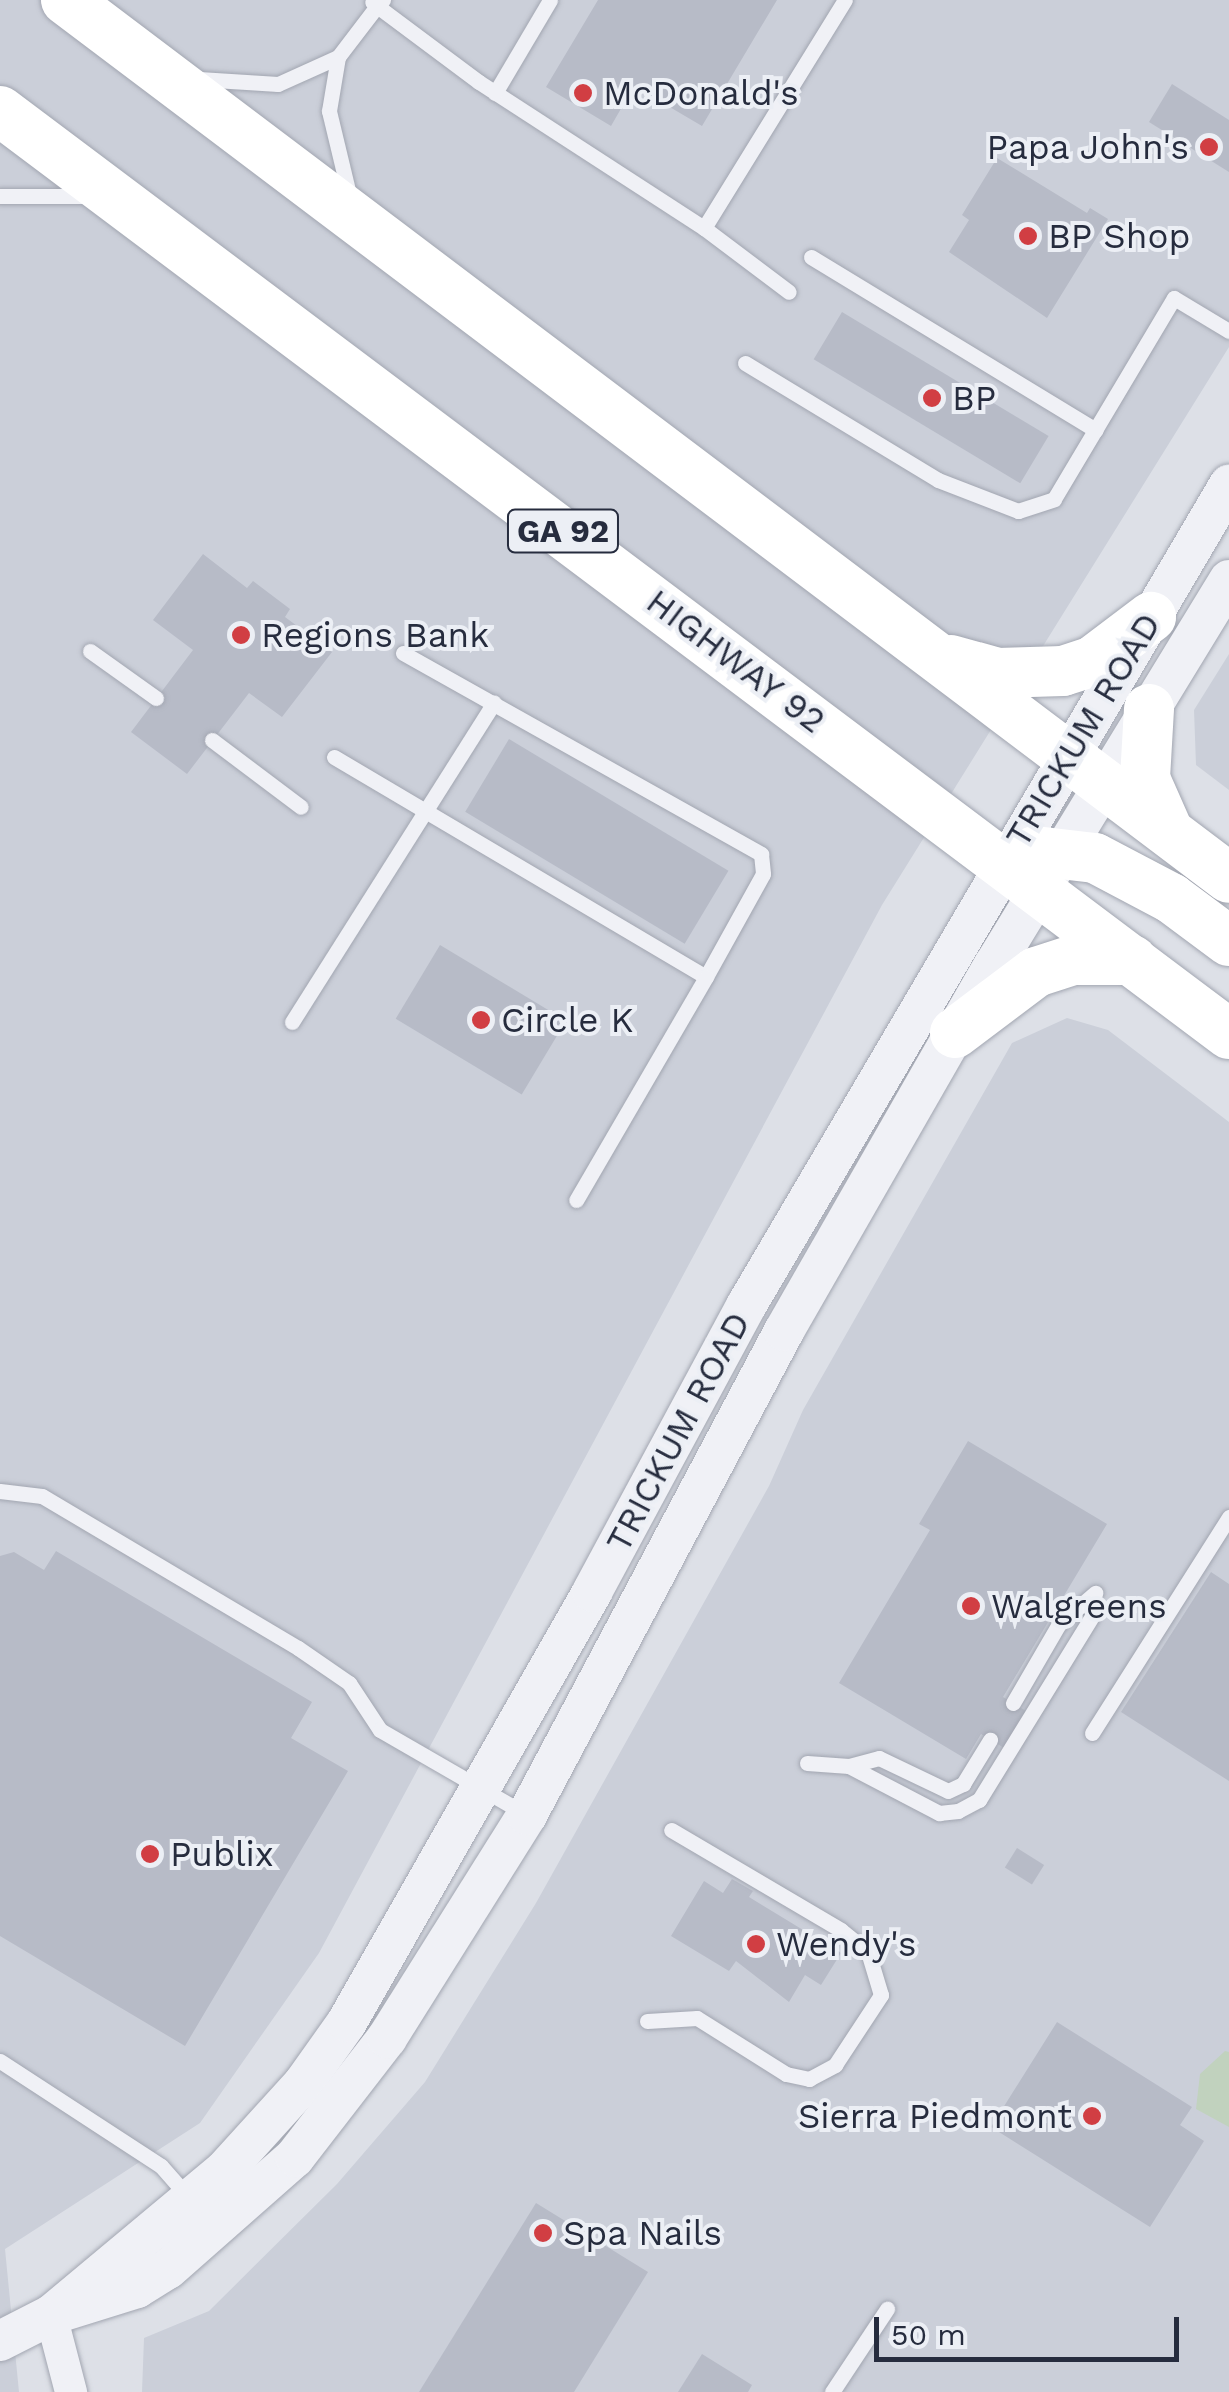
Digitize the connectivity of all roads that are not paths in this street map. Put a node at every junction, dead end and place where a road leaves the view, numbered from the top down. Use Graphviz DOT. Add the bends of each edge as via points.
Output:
graph roads {
  1 [pos="66,0"];
  2 [pos="550,0"];
  3 [pos="845,0"];
  4 [pos="377,2"];
  5 [pos="338,57"];
  6 [pos="162,73"];
  7 [pos="495,93"];
  8 [pos="0,111"];
  9 [pos="0,196"];
  10 [pos="121,201"];
  11 [pos="358,221"];
  12 [pos="704,228"];
  13 [pos="810,256"];
  14 [pos="789,292"];
  15 [pos="1229,332"];
  16 [pos="744,363"];
  17 [pos="1095,430"];
  18 [pos="1229,485"];
  19 [pos="1229,580"];
  20 [pos="1150,616"];
  21 [pos="90,651"];
  22 [pos="928,651"];
  23 [pos="404,653"];
  24 [pos="156,698"];
  25 [pos="494,702"];
  26 [pos="1150,709"];
  27 [pos="212,740"];
  28 [pos="334,757"];
  29 [pos="1086,770"];
  30 [pos="301,807"];
  31 [pos="424,811"];
  32 [pos="1172,834"];
  33 [pos="1035,868"];
  34 [pos="1229,878"];
  35 [pos="1229,942"];
  36 [pos="1132,960"];
  37 [pos="706,977"];
  38 [pos="292,1022"];
  39 [pos="955,1033"];
  40 [pos="1229,1034"];
  41 [pos="576,1200"];
  42 [pos="0,1492"];
  43 [pos="1229,1517"];
  44 [pos="1095,1593"];
  45 [pos="1092,1616"];
  46 [pos="1013,1703"];
  47 [pos="1092,1733"];
  48 [pos="990,1740"];
  49 [pos="807,1762"];
  50 [pos="849,1766"];
  51 [pos="482,1790"];
  52 [pos="527,1815"];
  53 [pos="671,1830"];
  54 [pos="648,2021"];
  55 [pos="0,2061"];
  56 [pos="192,2202"];
  57 [pos="886,2309"];
  58 [pos="50,2315"];
  59 [pos="0,2341"];
  60 [pos="71,2392"];
  61 [pos="832,2392"];
  1 -- 6 [label="main road"];
  2 -- 7 [label="lane"];
  3 -- 12 [label="lane"];
  4 -- 5 [label="lane"];
  4 -- 7 [label="lane"];
  5 -- 6 [label="lane" via="278,84"];
  5 -- 11 [label="lane" via="331,135"];
  6 -- 11 [label="main road"];
  7 -- 12 [label="lane"];
  8 -- 10 [label="main road, HIGHWAY 92 / GA 92"];
  9 -- 10 [label="lane" via="71,193"];
  10 -- 33 [label="main road, HIGHWAY 92 / GA 92"];
  11 -- 22 [label="main road"];
  12 -- 14 [label="lane"];
  13 -- 17 [label="lane"];
  15 -- 17 [label="lane" via="1174,298"];
  16 -- 17 [label="lane" via="938,480 1018,512 1054,499"];
  18 -- 20 [label="street, TRICKUM ROAD"];
  19 -- 26 [label="street, TRICKUM ROAD"];
  20 -- 22 [label="main road" via="1094,661 1062,671 998,673"];
  20 -- 29 [label="street, TRICKUM ROAD"];
  21 -- 24 [label="lane"];
  22 -- 29 [label="main road"];
  23 -- 25 [label="lane"];
  25 -- 31 [label="lane"];
  25 -- 37 [label="lane" via="760,854 763,874"];
  26 -- 29 [label="street, TRICKUM ROAD"];
  26 -- 32 [label="main road" via="1146,780"];
  27 -- 30 [label="lane"];
  28 -- 31 [label="lane"];
  29 -- 32 [label="main road"];
  29 -- 33 [label="street, TRICKUM ROAD"];
  29 -- 33 [label="street, TRICKUM ROAD"];
  31 -- 37 [label="lane"];
  31 -- 38 [label="lane"];
  32 -- 34 [label="main road"];
  33 -- 35 [label="main road" via="1130,873"];
  33 -- 36 [label="main road, HIGHWAY 92 / GA 92"];
  33 -- 39 [label="street, TRICKUM ROAD"];
  33 -- 51 [label="street, TRICKUM ROAD" via="746,1306"];
  36 -- 39 [label="main road" via="1073,960 1036,972"];
  36 -- 40 [label="main road, HIGHWAY 92 / GA 92"];
  37 -- 41 [label="lane"];
  39 -- 52 [label="street, TRICKUM ROAD" via="784,1331"];
  42 -- 51 [label="lane" via="42,1496 298,1648 349,1683 380,1730"];
  43 -- 47 [label="lane"];
  44 -- 46 [label="lane" via="1060,1624"];
  45 -- 50 [label="lane" via="979,1800 939,1813"];
  48 -- 50 [label="lane" via="963,1784 948,1791 879,1758"];
  49 -- 50 [label="lane"];
  51 -- 52 [label="lane"];
  51 -- 56 [label="street, TRICKUM ROAD" via="336,2038 263,2132"];
  52 -- 58 [label="street, TRICKUM ROAD" via="388,2038 294,2157 168,2269 137,2288"];
  53 -- 54 [label="lane" via="841,1930 868,1952 881,1995 835,2066 808,2079 786,2074 697,2018"];
  55 -- 56 [label="lane" via="162,2166"];
  56 -- 58 [label="street, TRICKUM ROAD"];
  57 -- 61 [label="lane"];
  58 -- 59 [label="street, TRICKUM ROAD"];
  58 -- 60 [label="street"];
}
